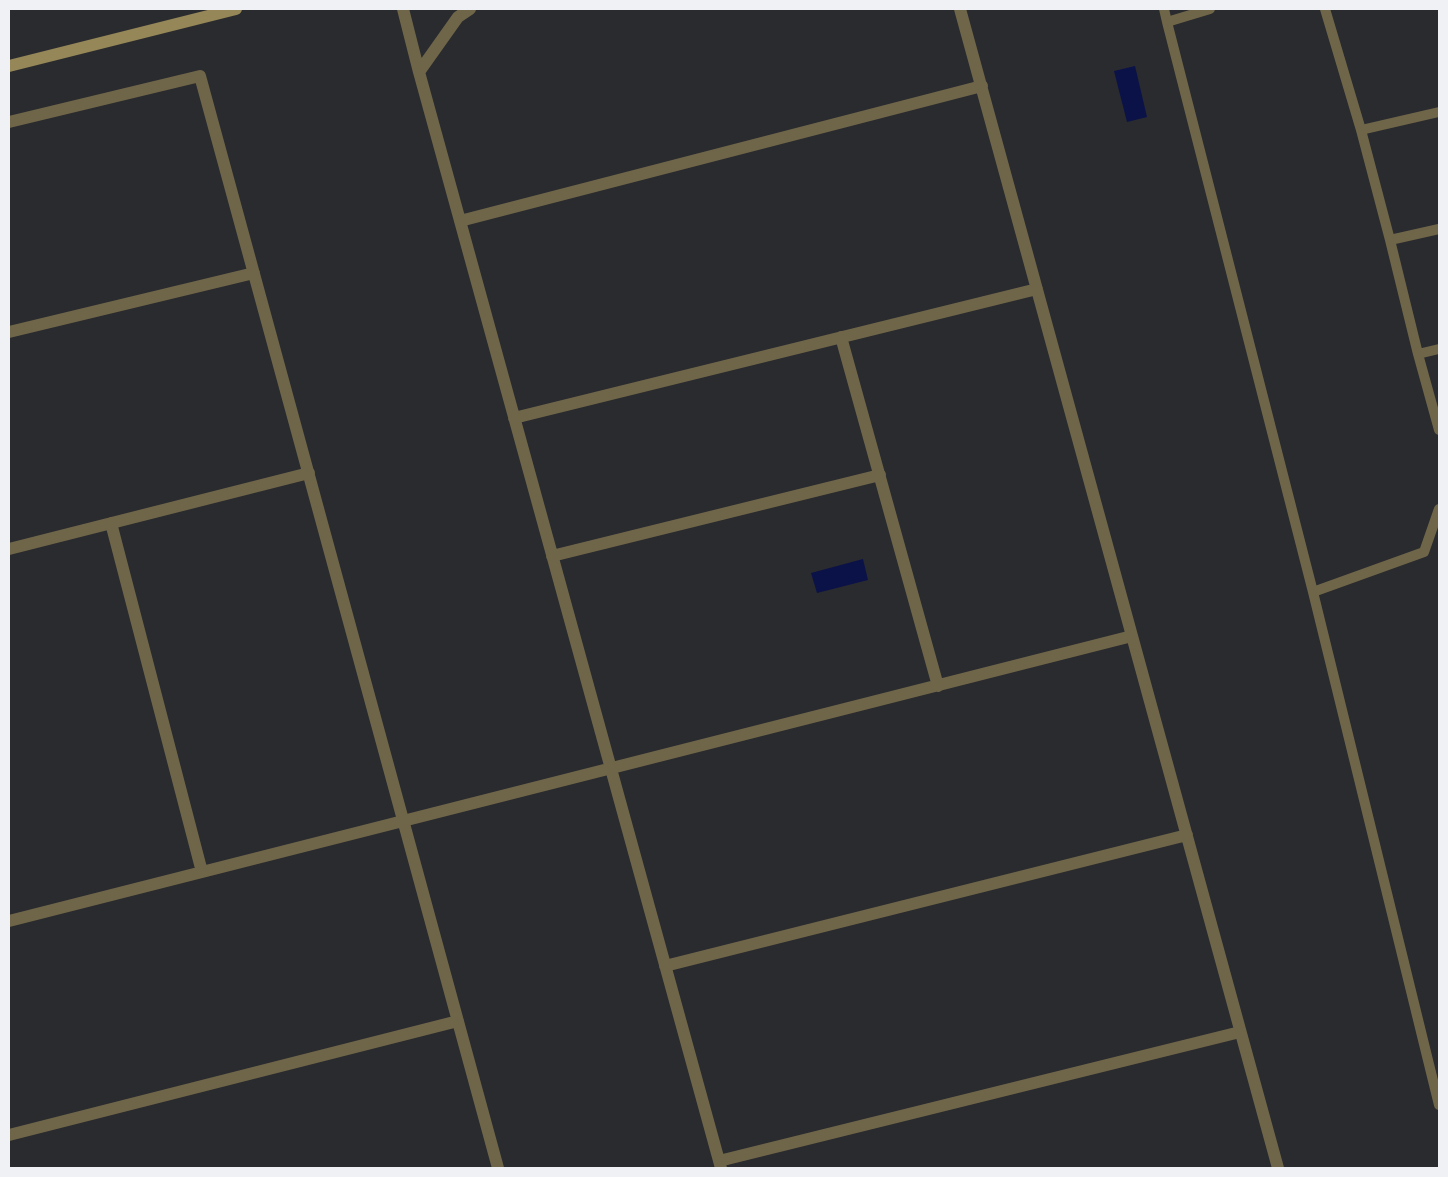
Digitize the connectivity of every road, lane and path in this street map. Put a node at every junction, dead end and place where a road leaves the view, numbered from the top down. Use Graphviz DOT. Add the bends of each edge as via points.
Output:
graph roads {
  1 [pos="236,9"];
  2 [pos="403,9"];
  3 [pos="470,9"];
  4 [pos="960,9"];
  5 [pos="1164,9"];
  6 [pos="1210,9"];
  7 [pos="1325,9"];
  8 [pos="1167,22"];
  9 [pos="9,66"];
  10 [pos="419,72"];
  11 [pos="982,86"];
  12 [pos="1439,112"];
  13 [pos="9,122"];
  14 [pos="1361,130"];
  15 [pos="460,221"];
  16 [pos="1439,229"];
  17 [pos="1390,240"];
  18 [pos="254,273"];
  19 [pos="1037,289"];
  20 [pos="9,332"];
  21 [pos="841,337"];
  22 [pos="1439,349"];
  23 [pos="1418,354"];
  24 [pos="514,418"];
  25 [pos="1439,430"];
  26 [pos="309,473"];
  27 [pos="880,475"];
  28 [pos="1439,509"];
  29 [pos="111,523"];
  30 [pos="9,549"];
  31 [pos="552,556"];
  32 [pos="1313,592"];
  33 [pos="1132,636"];
  34 [pos="938,686"];
  35 [pos="611,768"];
  36 [pos="404,821"];
  37 [pos="1187,835"];
  38 [pos="202,872"];
  39 [pos="9,921"];
  40 [pos="665,966"];
  41 [pos="458,1021"];
  42 [pos="1240,1032"];
  43 [pos="1439,1104"];
  44 [pos="9,1135"];
  45 [pos="720,1164"];
  46 [pos="498,1168"];
  47 [pos="1278,1168"];
  1 -- 9 [label="main road"];
  2 -- 10 [label="street"];
  3 -- 10 [label="street" via="458,17"];
  4 -- 11 [label="street"];
  5 -- 8 [label="lane"];
  6 -- 8 [label="lane"];
  7 -- 14 [label="lane"];
  8 -- 32 [label="lane"];
  10 -- 15 [label="street"];
  11 -- 15 [label="street"];
  11 -- 19 [label="street"];
  12 -- 14 [label="lane"];
  13 -- 18 [label="street" via="200,76"];
  14 -- 17 [label="lane"];
  15 -- 24 [label="street"];
  16 -- 17 [label="lane"];
  17 -- 23 [label="lane"];
  18 -- 20 [label="street"];
  18 -- 26 [label="street"];
  19 -- 21 [label="street"];
  19 -- 33 [label="street"];
  21 -- 24 [label="street"];
  21 -- 27 [label="street"];
  22 -- 23 [label="lane"];
  23 -- 25 [label="lane"];
  24 -- 31 [label="street"];
  26 -- 29 [label="street"];
  26 -- 36 [label="street"];
  27 -- 31 [label="street"];
  27 -- 34 [label="street"];
  28 -- 32 [label="lane" via="1424,552"];
  29 -- 30 [label="street"];
  29 -- 38 [label="street"];
  31 -- 35 [label="street"];
  32 -- 43 [label="lane"];
  33 -- 34 [label="street"];
  33 -- 37 [label="street"];
  34 -- 35 [label="street"];
  35 -- 36 [label="street"];
  35 -- 40 [label="street"];
  36 -- 38 [label="street"];
  36 -- 41 [label="street"];
  37 -- 40 [label="street"];
  37 -- 42 [label="street"];
  38 -- 39 [label="street"];
  40 -- 45 [label="street"];
  41 -- 44 [label="street"];
  41 -- 46 [label="street"];
  42 -- 45 [label="street"];
  42 -- 47 [label="street"];
}
